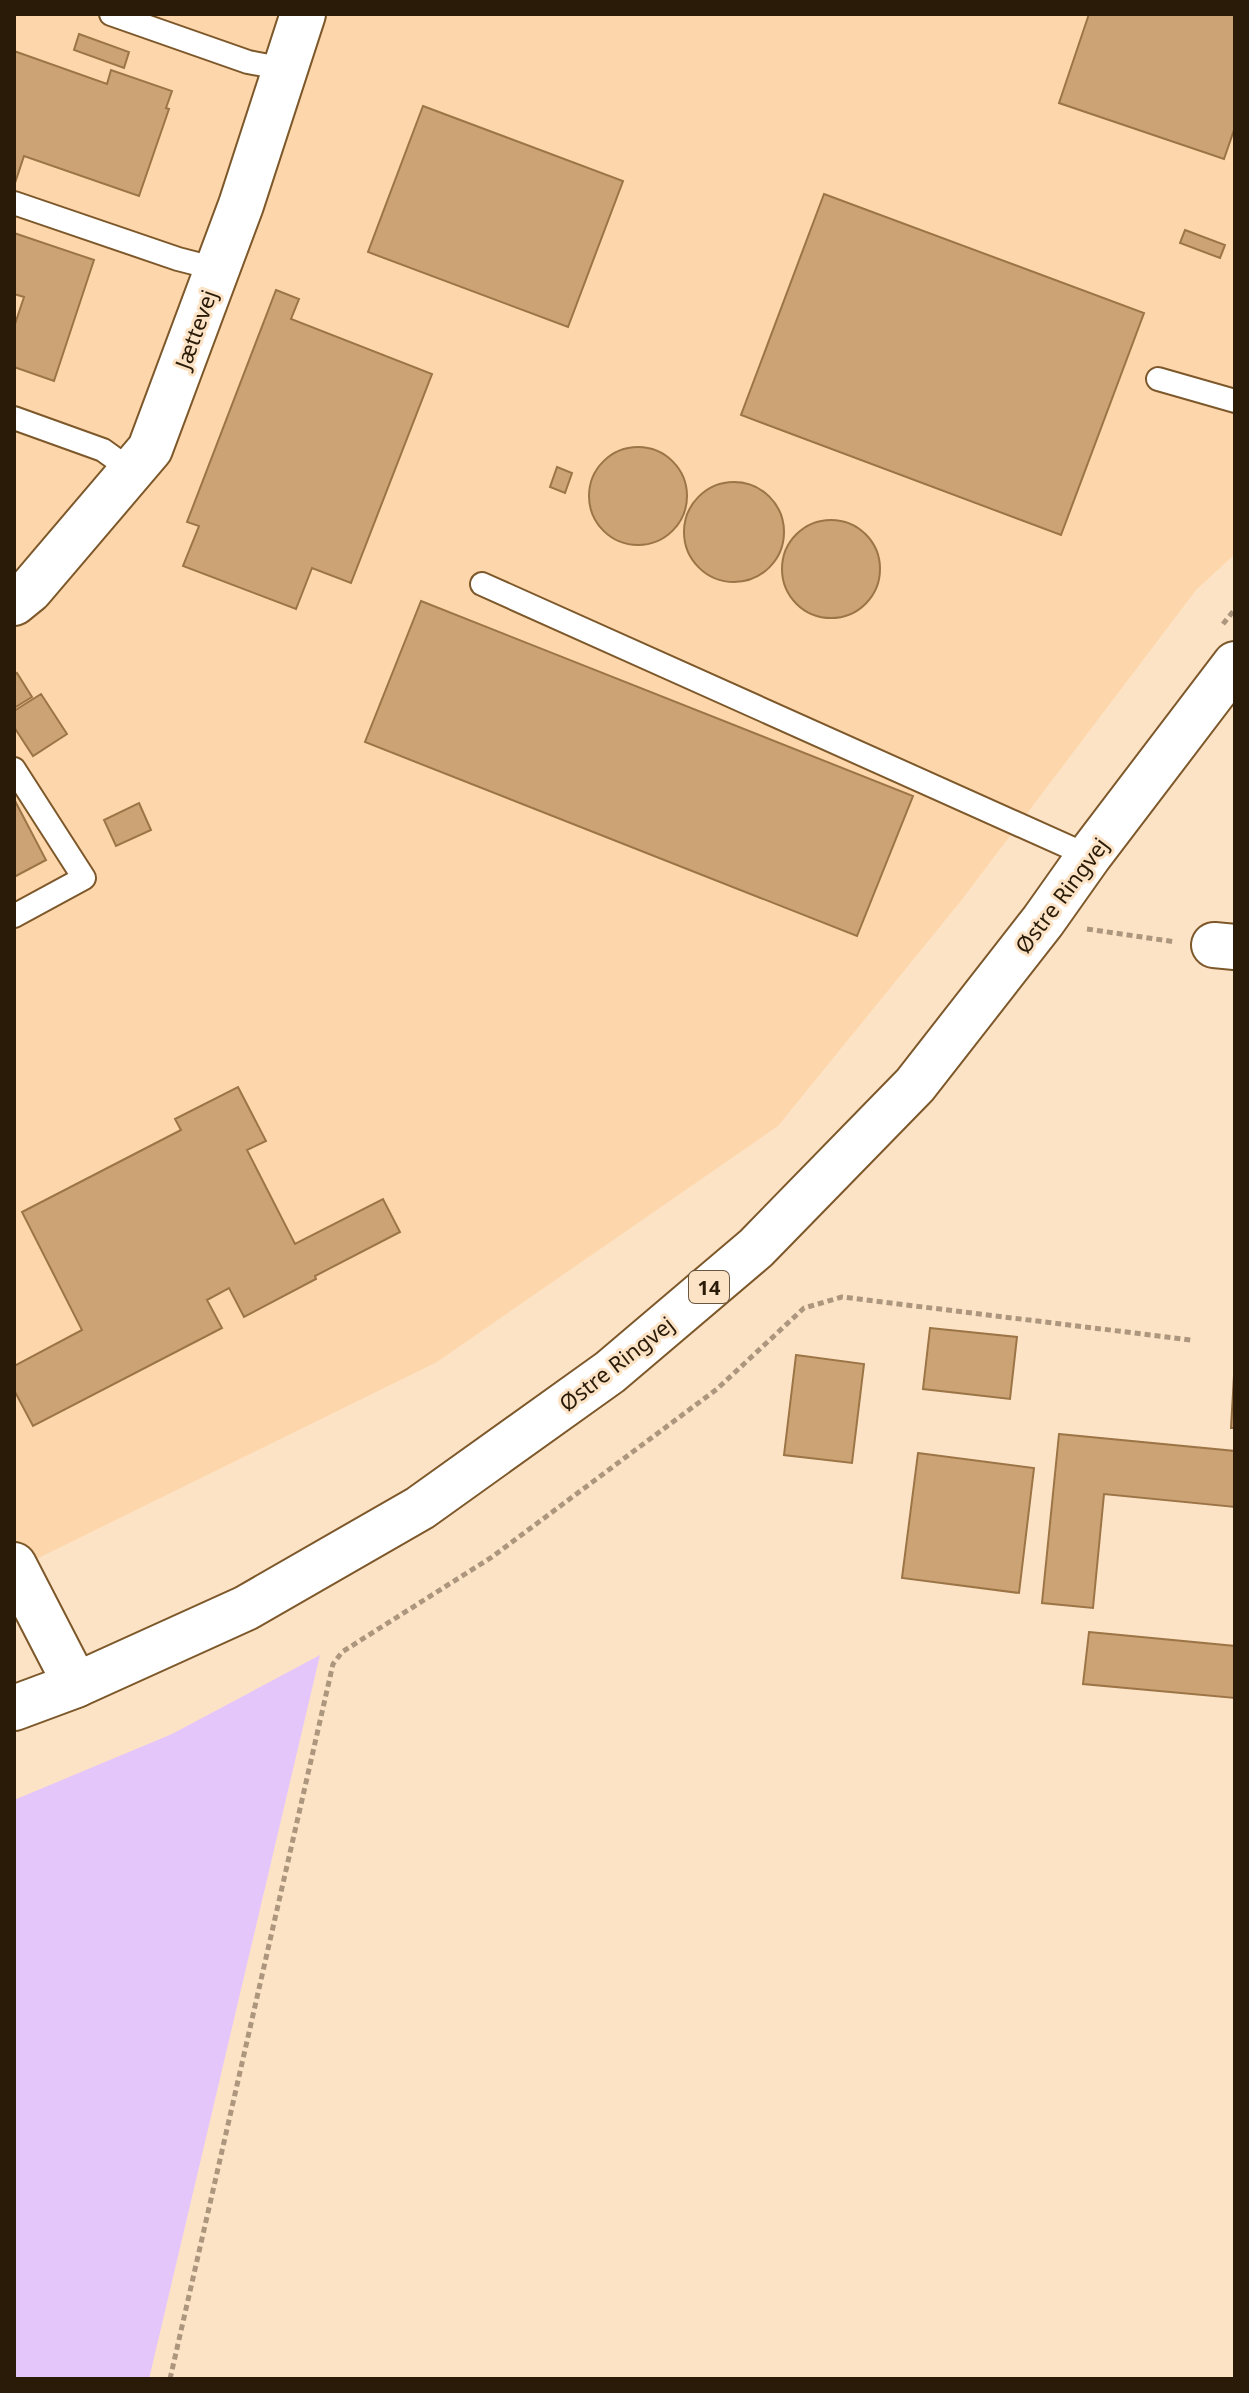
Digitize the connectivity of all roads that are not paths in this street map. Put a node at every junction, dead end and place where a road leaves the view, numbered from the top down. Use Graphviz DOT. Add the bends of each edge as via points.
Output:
graph roads {
  1 [pos="111,14"];
  2 [pos="303,14"];
  3 [pos="285,69"];
  4 [pos="14,203"];
  5 [pos="217,269"];
  6 [pos="1158,379"];
  7 [pos="1235,401"];
  8 [pos="14,418"];
  9 [pos="132,471"];
  10 [pos="482,584"];
  11 [pos="14,603"];
  12 [pos="1225,649"];
  13 [pos="14,769"];
  14 [pos="1089,856"];
  15 [pos="14,916"];
  16 [pos="14,1565"];
  17 [pos="76,1685"];
  18 [pos="14,1708"];
  1 -- 3 [label="lane" via="248,62"];
  2 -- 3 [label="main road, Jættevej"];
  3 -- 5 [label="main road, Jættevej"];
  4 -- 5 [label="lane"];
  5 -- 9 [label="main road, Jættevej" via="150,449"];
  6 -- 7 [label="lane"];
  8 -- 9 [label="lane" via="103,450"];
  9 -- 11 [label="main road, Jættevej"];
  10 -- 14 [label="lane"];
  12 -- 14 [label="main road, Østre Ringvej / 14"];
  13 -- 15 [label="lane" via="84,878"];
  14 -- 17 [label="main road, Østre Ringvej / 14" via="915,1085 756,1248 610,1372 420,1508 246,1608"];
  16 -- 17 [label="main road"];
  17 -- 18 [label="main road, Østre Ringvej / 14"];
}
